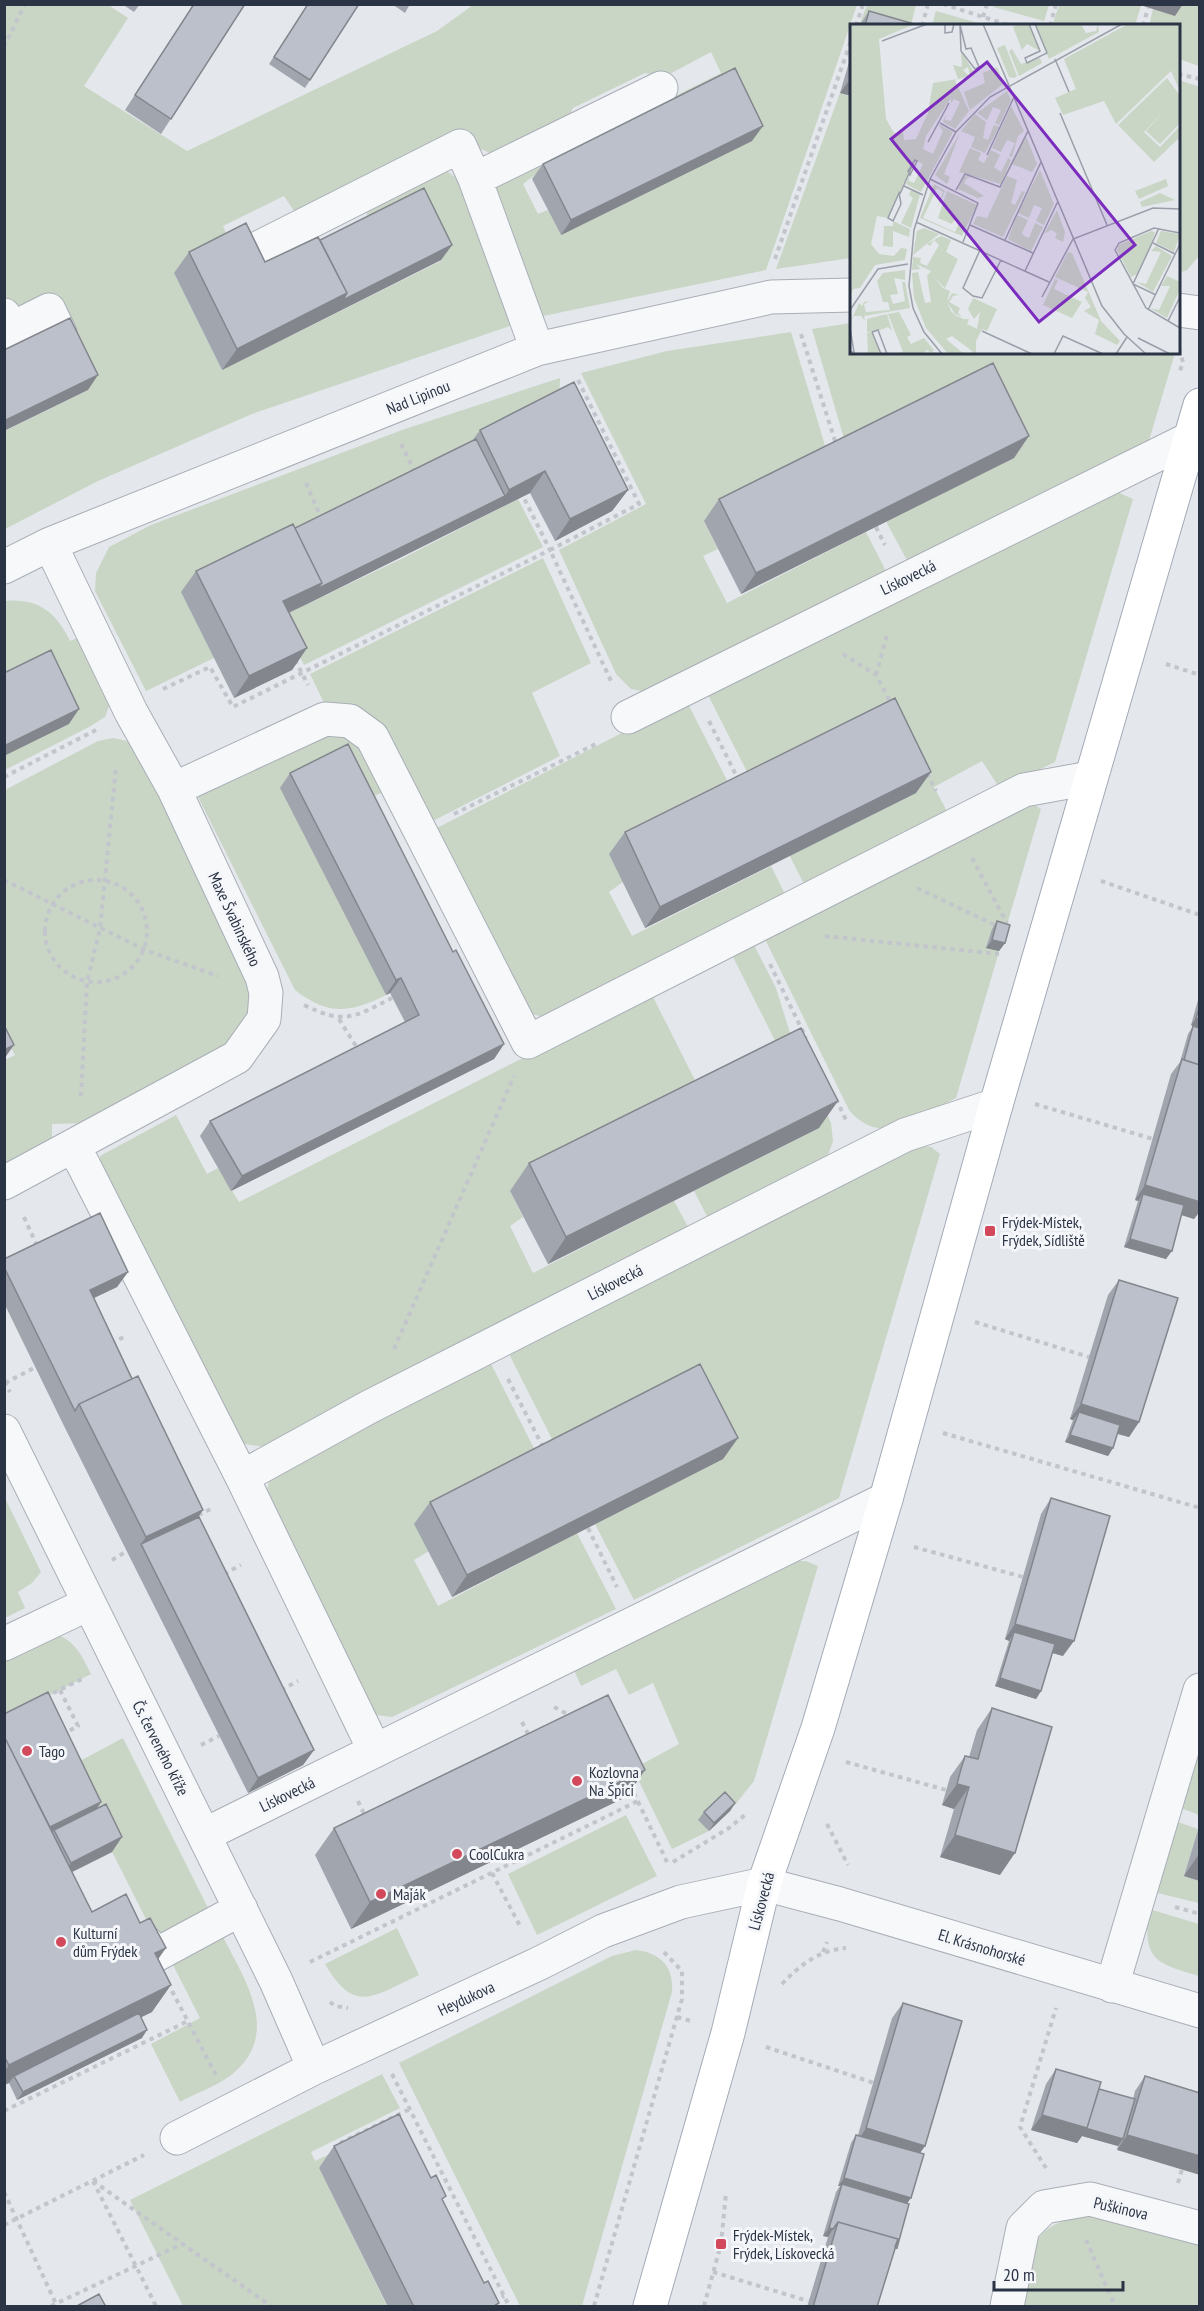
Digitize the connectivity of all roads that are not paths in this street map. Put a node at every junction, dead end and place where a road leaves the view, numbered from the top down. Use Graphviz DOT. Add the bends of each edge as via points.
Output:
graph roads {
  1 [pos="661,88"];
  2 [pos="475,179"];
  3 [pos="256,249"];
  4 [pos="850,296"];
  5 [pos="1180,310"];
  6 [pos="1200,313"];
  7 [pos="537,349"];
  8 [pos="1200,405"];
  9 [pos="1189,438"];
  10 [pos="50,544"];
  11 [pos="4,567"];
  12 [pos="628,717"];
  13 [pos="1090,778"];
  14 [pos="174,789"];
  15 [pos="996,1105"];
  16 [pos="71,1147"];
  17 [pos="4,1183"];
  18 [pos="4,1431"];
  19 [pos="242,1477"];
  20 [pos="886,1499"];
  21 [pos="88,1604"];
  22 [pos="4,1644"];
  23 [pos="1200,1690"];
  24 [pos="375,1751"];
  25 [pos="204,1835"];
  26 [pos="764,1884"];
  27 [pos="241,1909"];
  28 [pos="150,1950"];
  29 [pos="1112,1986"];
  30 [pos="1200,2011"];
  31 [pos="315,2068"];
  32 [pos="177,2138"];
  33 [pos="1200,2228"];
  34 [pos="650,2307"];
  35 [pos="1007,2307"];
  1 -- 2 [label="street"];
  2 -- 3 [label="street" via="460,146"];
  2 -- 7 [label="street"];
  4 -- 7 [label="street, Nad Lipinou" via="771,297"];
  5 -- 6 [label="street"];
  7 -- 10 [label="street, Nad Lipinou"];
  8 -- 9 [label="main road, Lískovecká"];
  9 -- 12 [label="street, Lískovecká"];
  9 -- 13 [label="main road, Lískovecká"];
  10 -- 11 [label="street, Nad Lipinou"];
  10 -- 14 [label="street, Maxe Švabinského" via="131,712"];
  13 -- 14 [label="street" via="1024,790 528,1042 372,737 350,722 325,719"];
  13 -- 15 [label="main road, Lískovecká"];
  14 -- 16 [label="street, Maxe Švabinského" via="262,977 266,993 264,1018 237,1057"];
  15 -- 19 [label="street, Lískovecká" via="905,1135 369,1407"];
  15 -- 20 [label="main road, Lískovecká"];
  16 -- 17 [label="street, Maxe Švabinského"];
  16 -- 19 [label="street"];
  18 -- 21 [label="street, Čs. červeného kříže"];
  19 -- 24 [label="street"];
  20 -- 24 [label="street, Lískovecká"];
  20 -- 26 [label="main road, Lískovecká" via="818,1728"];
  21 -- 22 [label="street"];
  21 -- 25 [label="street, Čs. červeného kříže"];
  23 -- 29 [label="street"];
  24 -- 25 [label="street, Lískovecká"];
  25 -- 27 [label="street, Čs. červeného kříže"];
  26 -- 29 [label="street, El. Krásnohorské"];
  26 -- 31 [label="street, Heydukova" via="681,1902 603,1931"];
  26 -- 34 [label="main road, Lískovecká" via="728,2033"];
  27 -- 28 [label="street"];
  27 -- 31 [label="street, Čs. červeného kříže"];
  29 -- 30 [label="street, El. Krásnohorské"];
  31 -- 32 [label="street, Heydukova"];
  33 -- 35 [label="street, Puškinova" via="1090,2199 1044,2207 1023,2228"];
}
